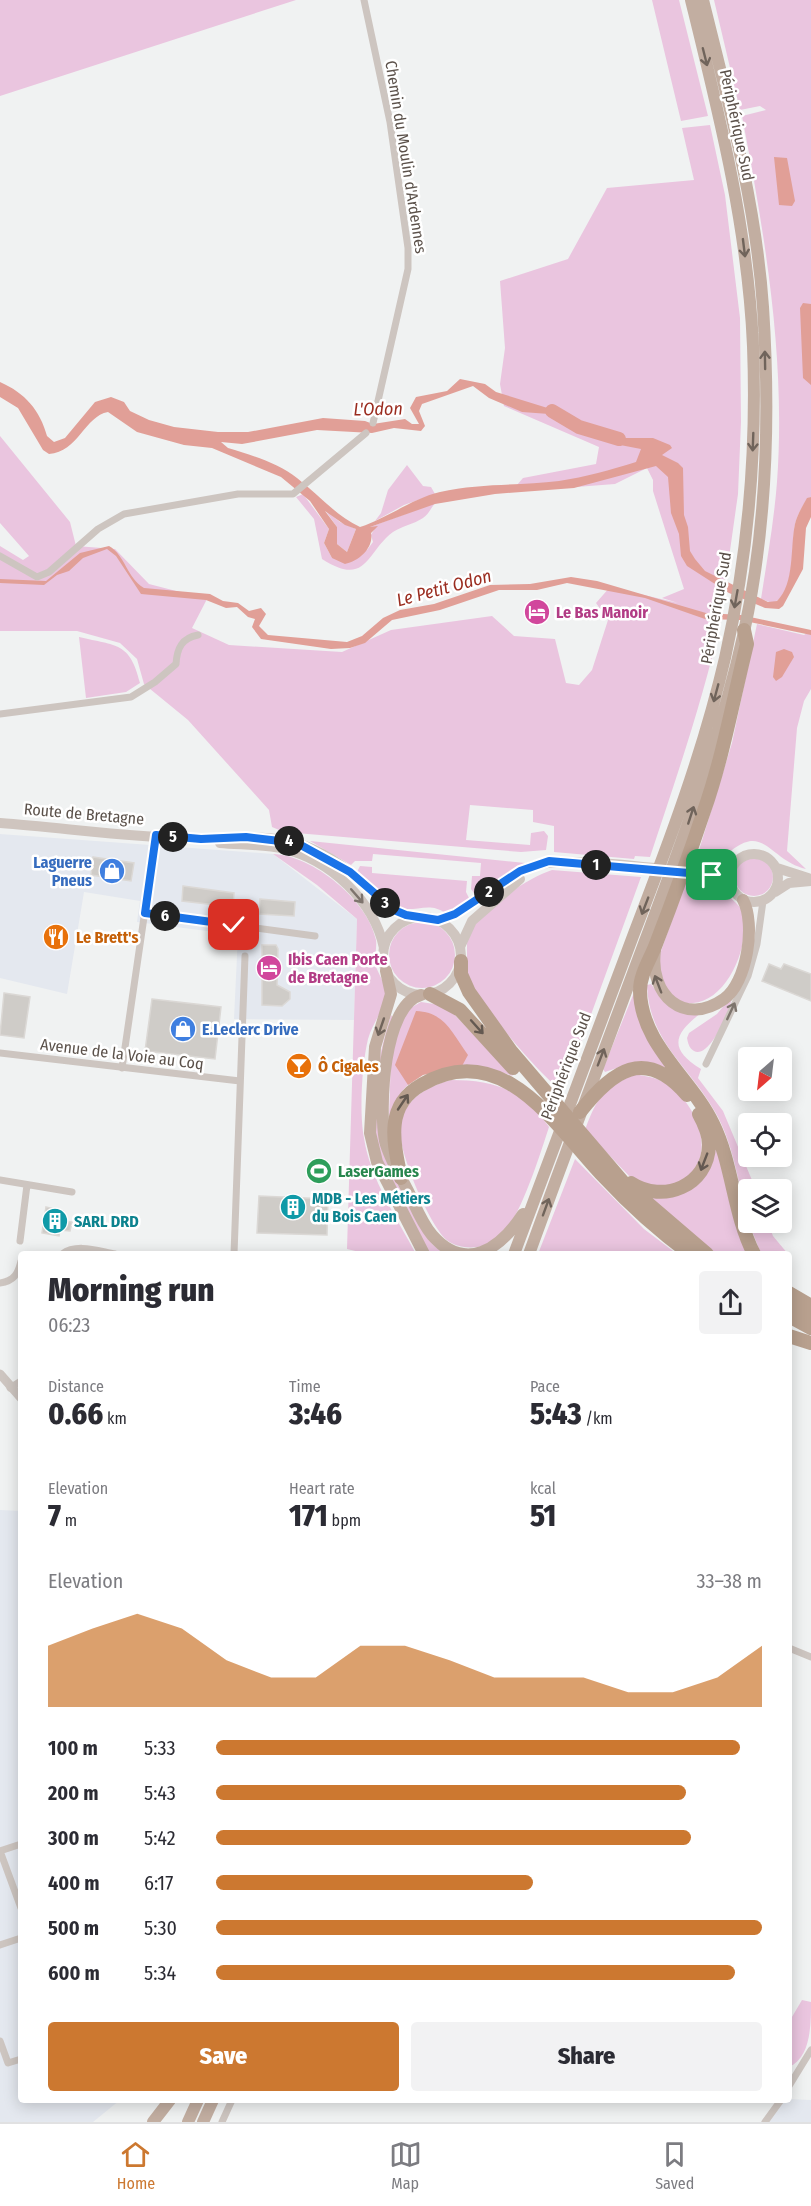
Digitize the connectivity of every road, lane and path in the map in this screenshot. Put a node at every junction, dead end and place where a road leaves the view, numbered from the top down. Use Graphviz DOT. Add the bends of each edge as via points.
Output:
graph roads {
  1 [pos="364,0"];
  2 [pos="691,0"];
  3 [pos="704,0"];
  4 [pos="373,423"];
  5 [pos="366,433"];
  6 [pos="0,556"];
  7 [pos="749,564"];
  8 [pos="744,630"];
  9 [pos="198,635"];
  10 [pos="0,714"];
  11 [pos="0,823"];
  12 [pos="156,835"];
  13 [pos="201,839"];
  14 [pos="568,862"];
  15 [pos="732,866"];
  16 [pos="777,868"];
  17 [pos="700,873"];
  18 [pos="811,880"];
  19 [pos="732,890"];
  20 [pos="774,892"];
  21 [pos="743,900"];
  22 [pos="763,901"];
  23 [pos="145,913"];
  24 [pos="416,917"];
  25 [pos="438,920"];
  26 [pos="315,936"];
  27 [pos="655,947"];
  28 [pos="384,948"];
  29 [pos="461,954"];
  30 [pos="244,956"];
  31 [pos="386,971"];
  32 [pos="426,994"];
  33 [pos="0,1053"];
  34 [pos="706,1064"];
  35 [pos="122,1068"];
  36 [pos="240,1082"];
  37 [pos="580,1112"];
  38 [pos="592,1147"];
  39 [pos="603,1176"];
  40 [pos="401,1178"];
  41 [pos="0,1180"];
  42 [pos="27,1185"];
  43 [pos="72,1192"];
  44 [pos="535,1196"];
  45 [pos="20,1241"];
  46 [pos="66,1251"];
  47 [pos="100,1251"];
  48 [pos="234,1251"];
  49 [pos="422,1251"];
  50 [pos="459,1251"];
  51 [pos="486,1251"];
  52 [pos="515,1251"];
  53 [pos="530,1251"];
  54 [pos="686,1251"];
  55 [pos="704,1251"];
  56 [pos="753,1251"];
  57 [pos="18,1274"];
  58 [pos="0,1283"];
  59 [pos="792,1295"];
  60 [pos="811,1306"];
  61 [pos="792,1307"];
  62 [pos="811,1317"];
  63 [pos="792,1318"];
  64 [pos="811,1328"];
  65 [pos="792,1337"];
  66 [pos="811,1343"];
  67 [pos="0,1374"];
  68 [pos="18,1384"];
  69 [pos="10,1388"];
  70 [pos="18,1395"];
  71 [pos="792,1649"];
  72 [pos="811,1657"];
  73 [pos="18,1845"];
  74 [pos="0,1851"];
  75 [pos="18,1900"];
  76 [pos="18,1939"];
  77 [pos="0,1945"];
  78 [pos="0,2041"];
  79 [pos="811,2050"];
  80 [pos="18,2060"];
  81 [pos="792,2080"];
  82 [pos="168,2103"];
  83 [pos="197,2103"];
  84 [pos="212,2103"];
  85 [pos="231,2103"];
  86 [pos="780,2103"];
  87 [pos="153,2122"];
  88 [pos="188,2122"];
  89 [pos="202,2122"];
  90 [pos="222,2122"];
  91 [pos="765,2122"];
  1 -- 4 [label="street, Chemin du Moulin d'Ardennes" via="390,122 408,269"];
  2 -- 7 [label="highway, Périphérique Sud, one-way" via="734,183 750,297 754,407"];
  7 -- 3 [label="highway, Périphérique Sud, one-way" via="765,434 763,304 742,166"];
  5 -- 6 [label="street" via="293,494 238,494 124,514 98,529 49,572 37,577"];
  7 -- 8 [label="highway, Périphérique Sud"];
  7 -- 44 [label="highway, Périphérique Sud, one-way" via="707,725 673,832"];
  8 -- 27 [label="highway" via="747,644 713,785"];
  37 -- 8 [label="highway, Périphérique Sud, one-way" via="687,827"];
  9 -- 10 [label="street" via="182,643 176,664 131,697"];
  11 -- 12 [label="main road, Route de Bretagne"];
  12 -- 13 [label="main road, Route de Bretagne"];
  12 -- 23 [label="street"];
  13 -- 24 [label="main road, Route de Bretagne" via="238,837 297,843 350,872 394,910"];
  13 -- 28 [label="main road, Route de Bretagne, one-way" via="281,848 317,862 358,896 376,923"];
  14 -- 17 [label="main road"];
  14 -- 25 [label="main road" via="549,861 520,871 455,914"];
  14 -- 29 [label="main road" via="538,869 515,882 472,921"];
  15 -- 16 [label="main road" via="746,854 755,853 764,855"];
  15 -- 17 [label="main road"];
  15 -- 19 [label="main road"];
  16 -- 18 [label="main road"];
  16 -- 20 [label="main road"];
  17 -- 19 [label="main road" via="720,880"];
  18 -- 20 [label="main road" via="789,883"];
  19 -- 21 [label="main road"];
  20 -- 22 [label="main road"];
  21 -- 22 [label="main road"];
  21 -- 27 [label="highway, one-way" via="750,918 749,939 736,981 725,998 695,1008 666,998 656,982"];
  34 -- 22 [label="street, one-way" via="755,957"];
  23 -- 26 [label="street"];
  23 -- 35 [label="street"];
  24 -- 25 [label="main road"];
  24 -- 28 [label="main road" via="392,931"];
  25 -- 29 [label="main road" via="452,931"];
  27 -- 56 [label="highway" via="640,983 646,1021 715,1127 742,1229"];
  28 -- 31 [label="main road"];
  29 -- 32 [label="main road" via="451,982"];
  29 -- 38 [label="highway" via="464,982 492,1026"];
  30 -- 36 [label="street"];
  31 -- 32 [label="main road" via="404,990"];
  31 -- 49 [label="highway, one-way" via="391,994 375,1047 370,1133 377,1162"];
  32 -- 39 [label="highway, one-way" via="454,1004 473,1022"];
  32 -- 40 [label="highway" via="403,1006 388,1054 384,1132"];
  33 -- 35 [label="street, Avenue de la Voie au Coq"];
  35 -- 36 [label="street, Avenue de la Voie au Coq"];
  36 -- 48 [label="street"];
  37 -- 38 [label="highway, one-way" via="614,1075 634,1069 653,1071 675,1082 692,1102 709,1145 698,1175 666,1193 633,1184"];
  53 -- 37 [label="highway, Périphérique Sud, one-way"];
  38 -- 55 [label="highway" via="623,1182"];
  40 -- 39 [label="highway, one-way" via="393,1141 396,1113 413,1089 458,1072 501,1078 527,1094"];
  39 -- 54 [label="highway"];
  40 -- 50 [label="highway" via="433,1236"];
  41 -- 42 [label="street"];
  42 -- 43 [label="street"];
  42 -- 45 [label="street"];
  44 -- 51 [label="highway" via="506,1239"];
  44 -- 52 [label="highway"];
  46 -- 47 [label="street"];
  57 -- 58 [label="street" via="9,1282"];
  59 -- 60 [label="highway"];
  61 -- 62 [label="highway"];
  63 -- 64 [label="highway"];
  65 -- 66 [label="highway"];
  67 -- 69 [label="street"];
  68 -- 69 [label="street"];
  69 -- 70 [label="street"];
  71 -- 72 [label="street"];
  73 -- 74 [label="street"];
  74 -- 75 [label="street"];
  76 -- 77 [label="street"];
  78 -- 80 [label="street" via="8,2063"];
  79 -- 81 [label="street"];
  82 -- 87 [label="highway"];
  83 -- 88 [label="highway"];
  84 -- 89 [label="highway"];
  85 -- 90 [label="street"];
  86 -- 91 [label="street"];
}
